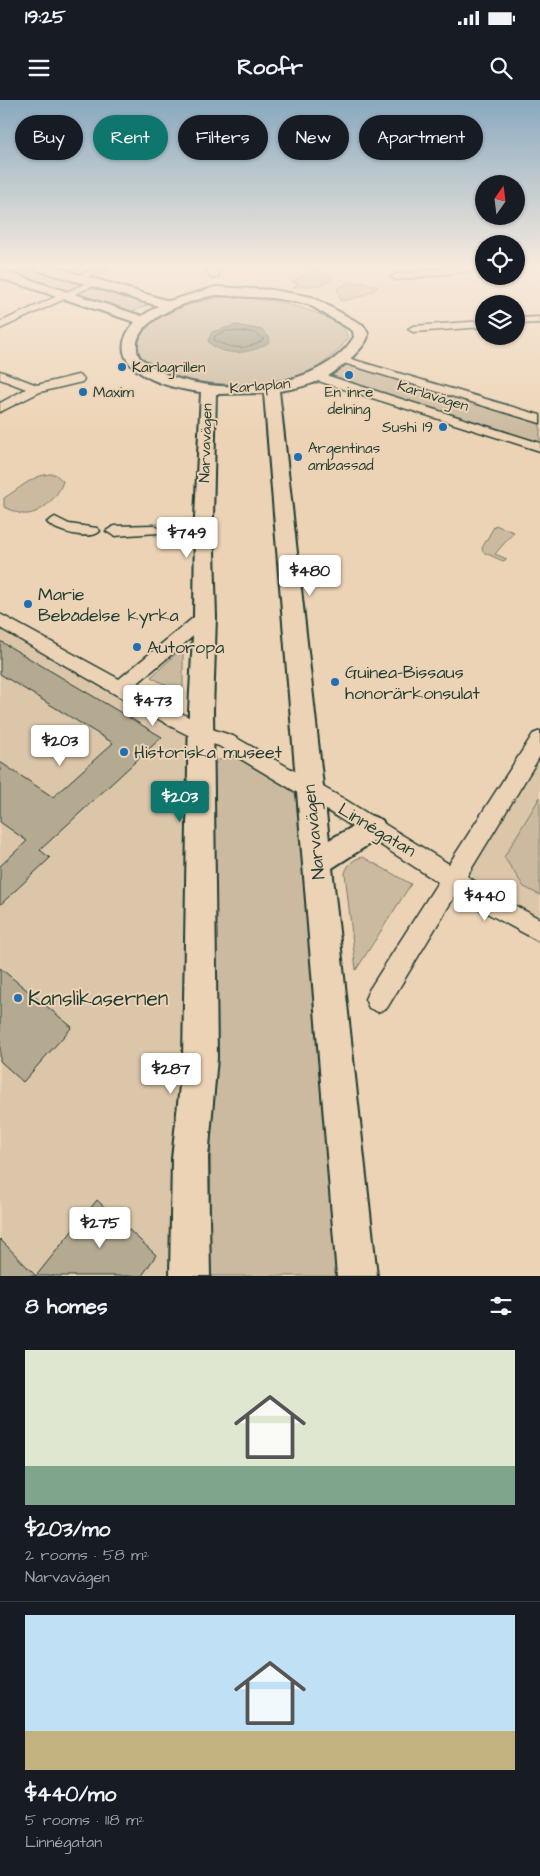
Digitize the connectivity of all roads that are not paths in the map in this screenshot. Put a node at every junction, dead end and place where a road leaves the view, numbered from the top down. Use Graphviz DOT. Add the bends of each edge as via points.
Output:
graph roads {
  1 [pos="141,322"];
  2 [pos="348,322"];
  3 [pos="475,325"];
  4 [pos="412,329"];
  5 [pos="341,358"];
  6 [pos="0,375"];
  7 [pos="316,376"];
  8 [pos="78,379"];
  9 [pos="209,388"];
  10 [pos="271,388"];
  11 [pos="36,389"];
  12 [pos="0,408"];
  13 [pos="540,420"];
  14 [pos="540,447"];
  15 [pos="54,522"];
  16 [pos="153,530"];
  17 [pos="92,531"];
  18 [pos="114,531"];
  19 [pos="205,617"];
  20 [pos="0,620"];
  21 [pos="120,688"];
  22 [pos="202,734"];
  23 [pos="540,739"];
  24 [pos="311,791"];
  25 [pos="372,828"];
  26 [pos="317,862"];
  27 [pos="453,878"];
  28 [pos="540,932"];
  29 [pos="378,999"];
  30 [pos="190,1276"];
  31 [pos="358,1276"];
  1 -- 9 [label="street, Karlaplan" via="130,336 129,348 133,359 159,376"];
  2 -- 5 [label="street, Karlaplan" via="361,333 359,341"];
  3 -- 4 [label="street"];
  5 -- 7 [label="street, Karlaplan"];
  5 -- 13 [label="street, Karlavägen"];
  6 -- 11 [label="street"];
  7 -- 10 [label="street, Karlaplan"];
  7 -- 14 [label="street, Karlavägen"];
  8 -- 11 [label="street"];
  9 -- 10 [label="street, Karlaplan"];
  9 -- 19 [label="street, Narvavägen" via="197,529"];
  10 -- 24 [label="street, Narvavägen"];
  11 -- 12 [label="street"];
  15 -- 17 [label="street" via="65,528"];
  16 -- 18 [label="street"];
  19 -- 21 [label="street"];
  19 -- 22 [label="street, Narvavägen"];
  20 -- 21 [label="street, Linnégatan"];
  21 -- 22 [label="street, Linnégatan"];
  22 -- 24 [label="street, Linnégatan" via="226,741"];
  22 -- 30 [label="street, Narvavägen" via="200,1058 190,1158"];
  23 -- 27 [label="street"];
  24 -- 25 [label="street, Linnégatan"];
  24 -- 26 [label="street, Narvavägen"];
  25 -- 26 [label="street"];
  25 -- 27 [label="street, Linnégatan"];
  26 -- 31 [label="street, Narvavägen"];
  27 -- 28 [label="street, Linnégatan" via="482,899"];
  27 -- 29 [label="street"];
}
